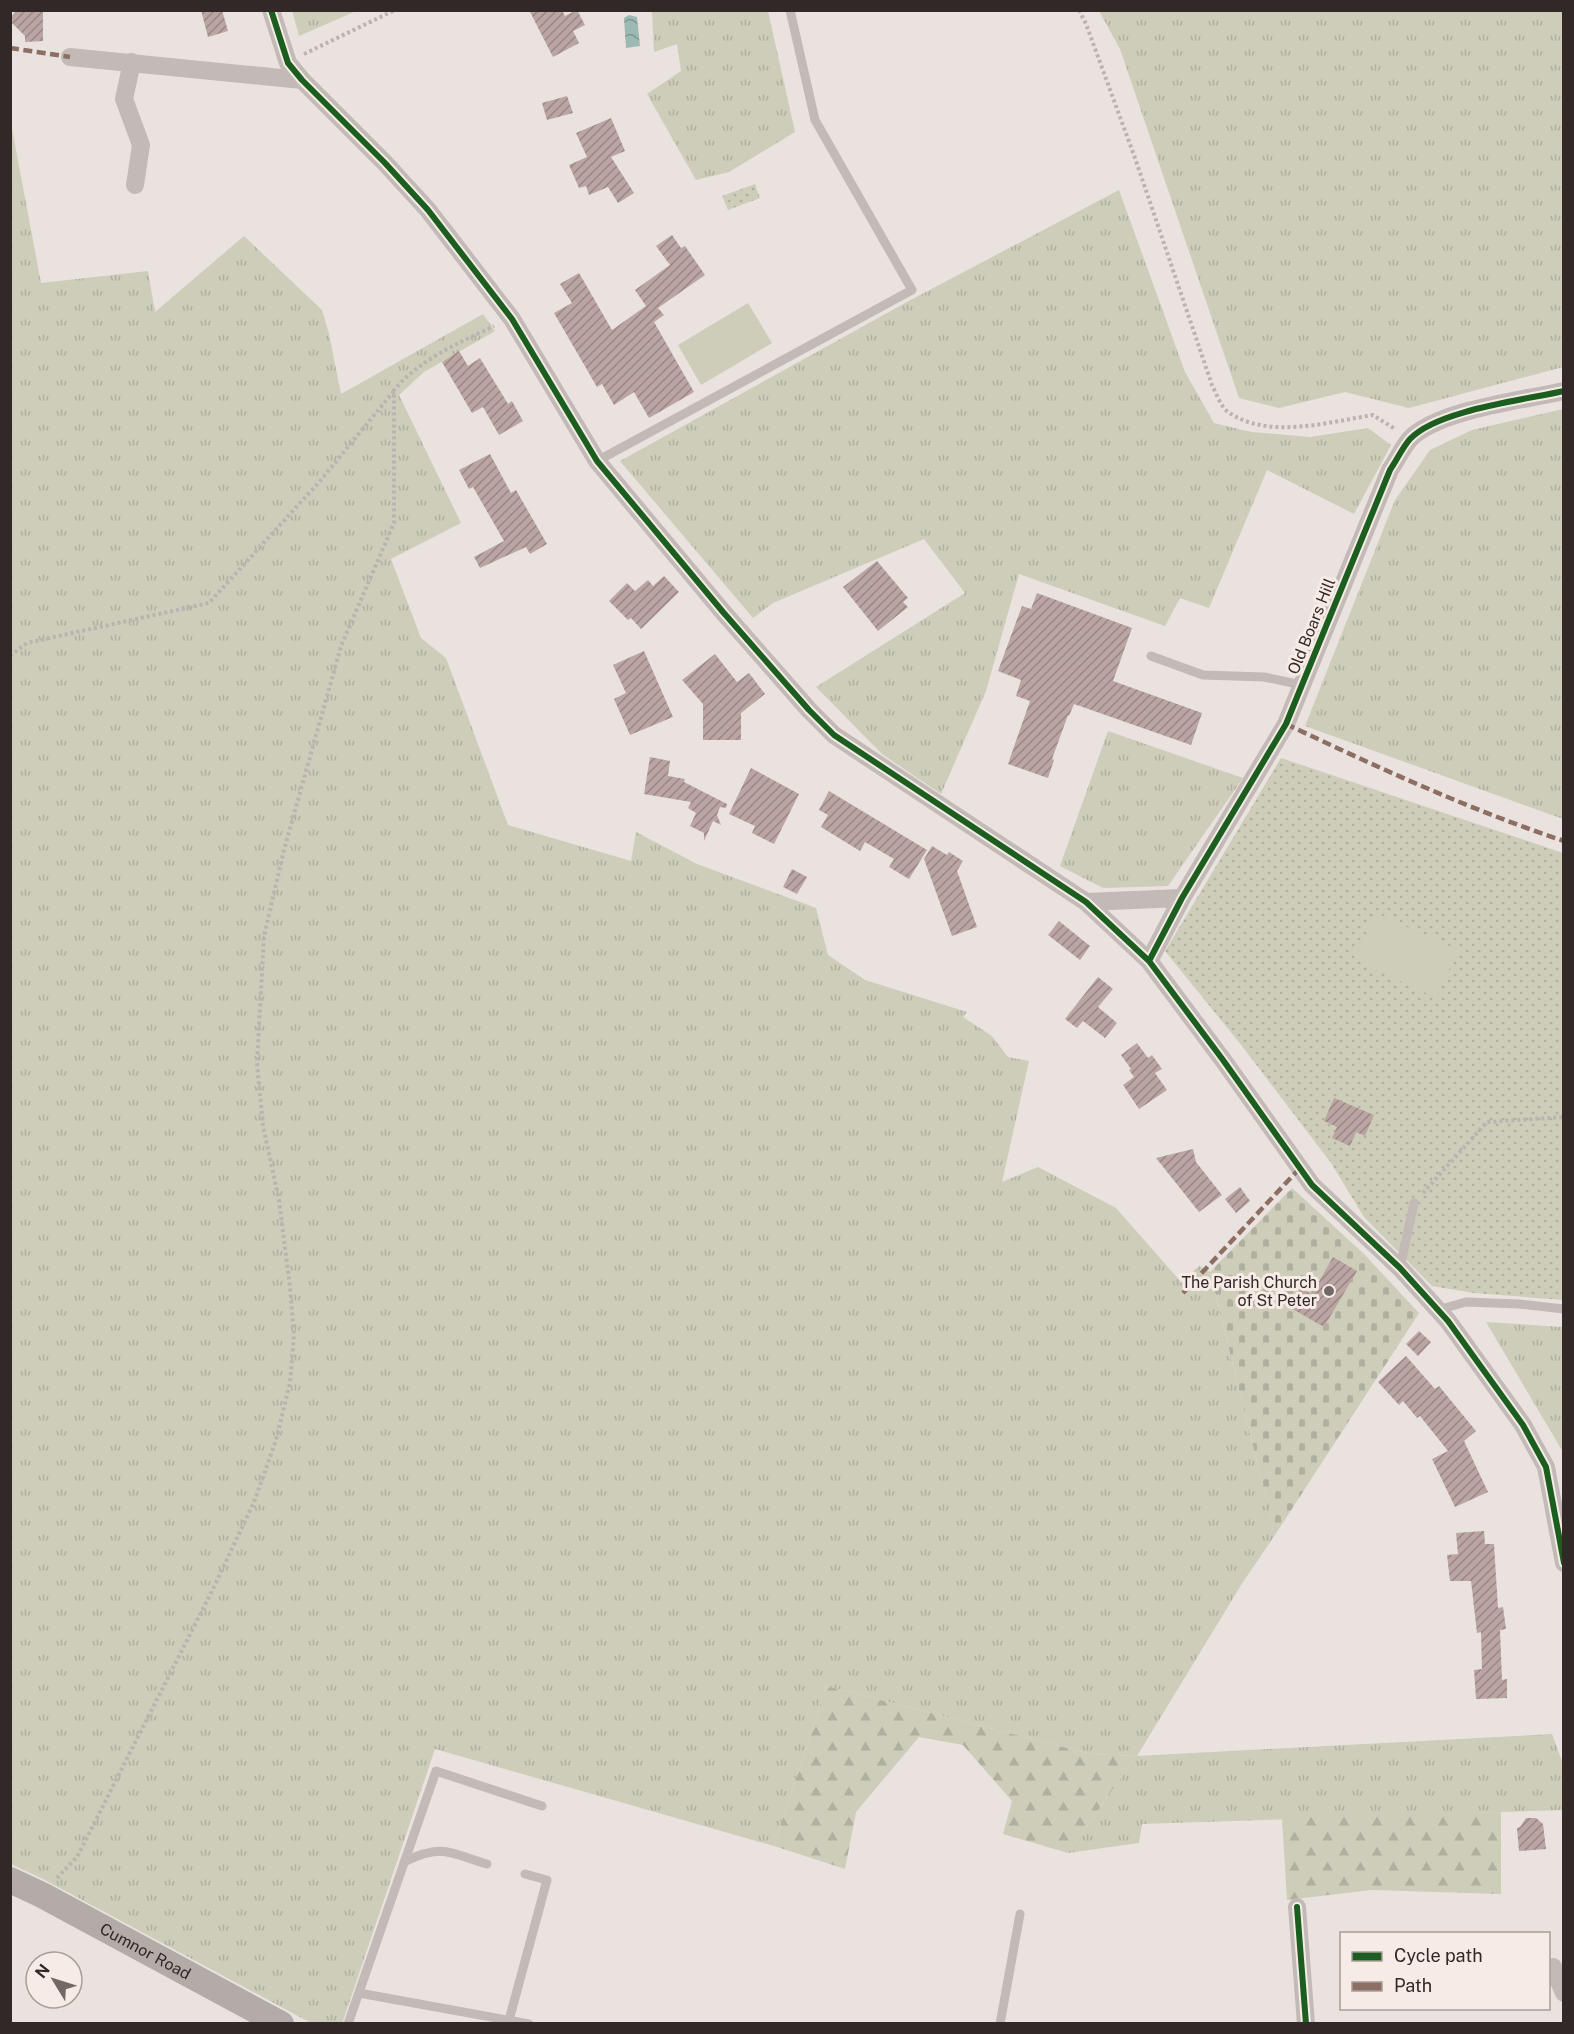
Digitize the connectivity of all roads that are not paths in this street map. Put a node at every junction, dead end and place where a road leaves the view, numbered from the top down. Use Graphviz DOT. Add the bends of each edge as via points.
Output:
graph roads {
  1 [pos="271,10"];
  2 [pos="790,10"];
  3 [pos="70,57"];
  4 [pos="132,62"];
  5 [pos="302,80"];
  6 [pos="135,185"];
  7 [pos="1563,392"];
  8 [pos="597,461"];
  9 [pos="1151,656"];
  10 [pos="1302,685"];
  11 [pos="1182,898"];
  12 [pos="1086,902"];
  13 [pos="1149,961"];
  14 [pos="1414,1203"];
  15 [pos="1400,1268"];
  16 [pos="1563,1309"];
  17 [pos="1437,1310"];
  18 [pos="1563,1563"];
  19 [pos="542,1806"];
  20 [pos="404,1862"];
  21 [pos="487,1864"];
  22 [pos="525,1874"];
  23 [pos="10,1880"];
  24 [pos="1297,1907"];
  25 [pos="1020,1914"];
  26 [pos="1550,1968"];
  27 [pos="359,1993"];
  28 [pos="1563,1993"];
  29 [pos="509,2020"];
  30 [pos="281,2024"];
  31 [pos="348,2024"];
  32 [pos="529,2024"];
  33 [pos="1000,2024"];
  34 [pos="1306,2024"];
  1 -- 5 [label="street" via="288,63"];
  2 -- 8 [label="lane" via="815,120 912,290"];
  3 -- 4 [label="street"];
  4 -- 5 [label="street"];
  4 -- 6 [label="street" via="124,99 141,145"];
  5 -- 8 [label="street" via="428,210 512,319"];
  7 -- 10 [label="street, Old Boars Hill" via="1457,414 1429,424 1410,439 1390,470"];
  8 -- 12 [label="street" via="723,612 834,735"];
  9 -- 10 [label="lane" via="1203,675 1264,677"];
  10 -- 11 [label="street, Old Boars Hill" via="1286,724"];
  11 -- 12 [label="street"];
  11 -- 13 [label="street, Old Boars Hill"];
  12 -- 13 [label="street"];
  13 -- 15 [label="street" via="1312,1185"];
  14 -- 15 [label="lane"];
  15 -- 17 [label="street"];
  16 -- 17 [label="lane" via="1466,1302"];
  17 -- 18 [label="street" via="1523,1425 1546,1467"];
  19 -- 20 [label="lane" via="436,1771"];
  20 -- 21 [label="lane" via="424,1852 440,1850"];
  20 -- 27 [label="lane"];
  22 -- 29 [label="lane" via="547,1880"];
  23 -- 30 [label="main road, Cumnor Road"];
  24 -- 34 [label="street"];
  25 -- 33 [label="lane"];
  26 -- 28 [label="street"];
  27 -- 29 [label="lane"];
  27 -- 31 [label="lane"];
  29 -- 32 [label="lane"];
}
